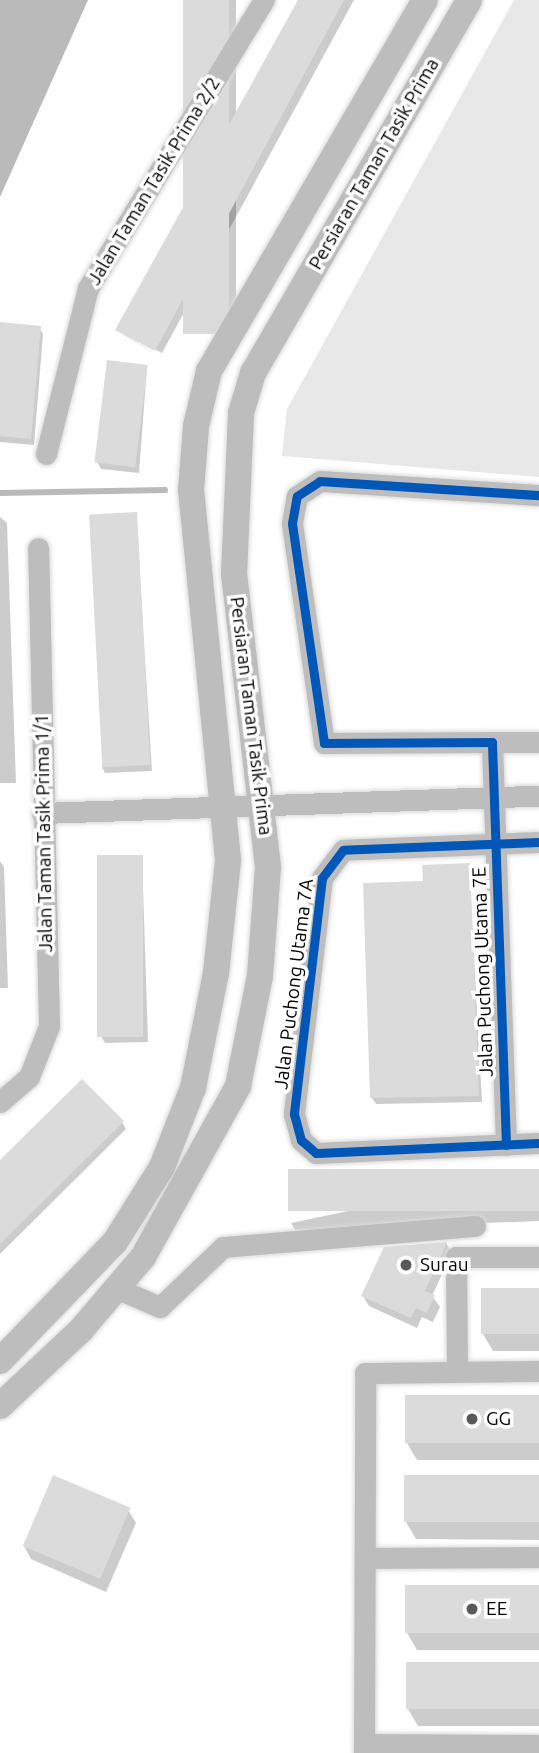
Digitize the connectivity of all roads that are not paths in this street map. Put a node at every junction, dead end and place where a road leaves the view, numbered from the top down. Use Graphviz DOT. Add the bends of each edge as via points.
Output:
graph roads {
  1 [pos="264,0"];
  2 [pos="425,0"];
  3 [pos="469,0"];
  4 [pos="46,454"];
  5 [pos="539,495"];
  6 [pos="38,548"];
  7 [pos="492,742"];
  8 [pos="539,742"];
  9 [pos="539,796"];
  10 [pos="495,797"];
  11 [pos="265,805"];
  12 [pos="223,807"];
  13 [pos="43,813"];
  14 [pos="539,842"];
  15 [pos="496,844"];
  16 [pos="0,1102"];
  17 [pos="539,1143"];
  18 [pos="506,1145"];
  19 [pos="475,1226"];
  20 [pos="539,1257"];
  21 [pos="117,1288"];
  22 [pos="0,1361"];
  23 [pos="539,1371"];
  24 [pos="457,1372"];
  25 [pos="0,1406"];
  26 [pos="539,1557"];
  27 [pos="365,1558"];
  28 [pos="539,1745"];
  29 [pos="364,1749"];
  1 -- 4 [label="street, Jalan Taman Tasik Prima 2/2" via="88,288"];
  2 -- 12 [label="main road, Persiaran Taman Tasik Prima" via="209,370 191,490"];
  3 -- 11 [label="main road, Persiaran Taman Tasik Prima" via="253,373 241,413 234,575"];
  5 -- 7 [label="street" via="320,481 293,506 319,737 344,747"];
  6 -- 13 [label="street, Jalan Taman Tasik Prima 1/1"];
  7 -- 8 [label="street"];
  7 -- 10 [label="street, Jalan Puchong Utama 7E"];
  9 -- 10 [label="street"];
  10 -- 11 [label="street"];
  10 -- 15 [label="street, Jalan Puchong Utama 7E"];
  11 -- 12 [label="street"];
  11 -- 21 [label="main road, Persiaran Taman Tasik Prima" via="268,867 260,976 239,1086 192,1178"];
  12 -- 13 [label="street"];
  12 -- 22 [label="main road, Persiaran Taman Tasik Prima" via="228,860 216,973 194,1088 162,1167 115,1242"];
  13 -- 16 [label="street, Jalan Taman Tasik Prima 1/1" via="49,1026 29,1077"];
  14 -- 15 [label="street, Jalan Puchong Utama 7A"];
  15 -- 18 [label="street, Jalan Puchong Utama 7E"];
  15 -- 18 [label="street, Jalan Puchong Utama 7A" via="343,850 322,878 294,1114 301,1140 316,1153"];
  17 -- 18 [label="street"];
  19 -- 21 [label="street" via="223,1247 160,1307"];
  20 -- 24 [label="street" via="456,1257"];
  21 -- 25 [label="main road, Persiaran Taman Tasik Prima"];
  23 -- 24 [label="street"];
  24 -- 27 [label="street" via="365,1373"];
  26 -- 27 [label="street"];
  27 -- 29 [label="street"];
  28 -- 29 [label="street"];
}
